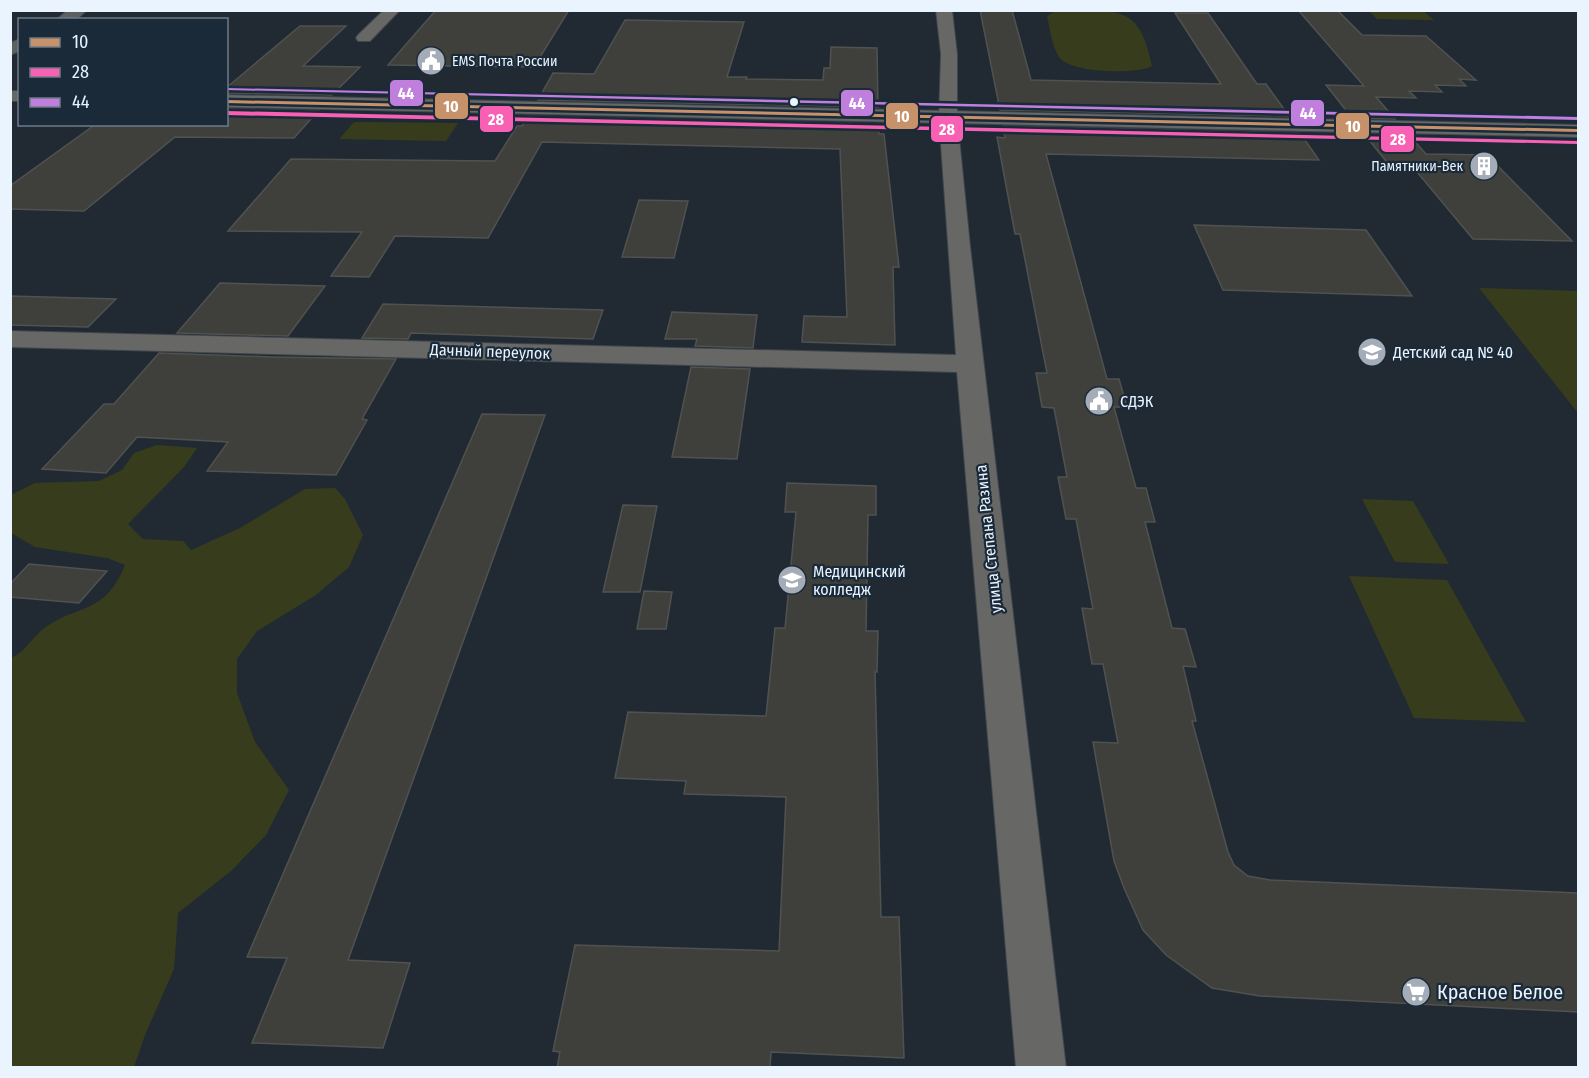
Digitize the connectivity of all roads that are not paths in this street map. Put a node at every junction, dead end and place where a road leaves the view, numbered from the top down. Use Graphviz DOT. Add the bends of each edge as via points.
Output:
graph roads {
  1 [pos="80,10"];
  2 [pos="393,10"];
  3 [pos="944,10"];
  4 [pos="67,18"];
  5 [pos="364,38"];
  6 [pos="228,101"];
  7 [pos="948,117"];
  8 [pos="1578,131"];
  9 [pos="10,339"];
  10 [pos="970,364"];
  11 [pos="1041,1068"];
  1 -- 4 [label="main road"];
  2 -- 5 [label="street"];
  3 -- 7 [label="street, улица Степана Разина" via="949,54"];
  6 -- 7 [label="main road"];
  7 -- 8 [label="main road"];
  7 -- 10 [label="street, улица Степана Разина"];
  9 -- 10 [label="street, Дачный переулок"];
  10 -- 11 [label="street, улица Степана Разина"];
}
